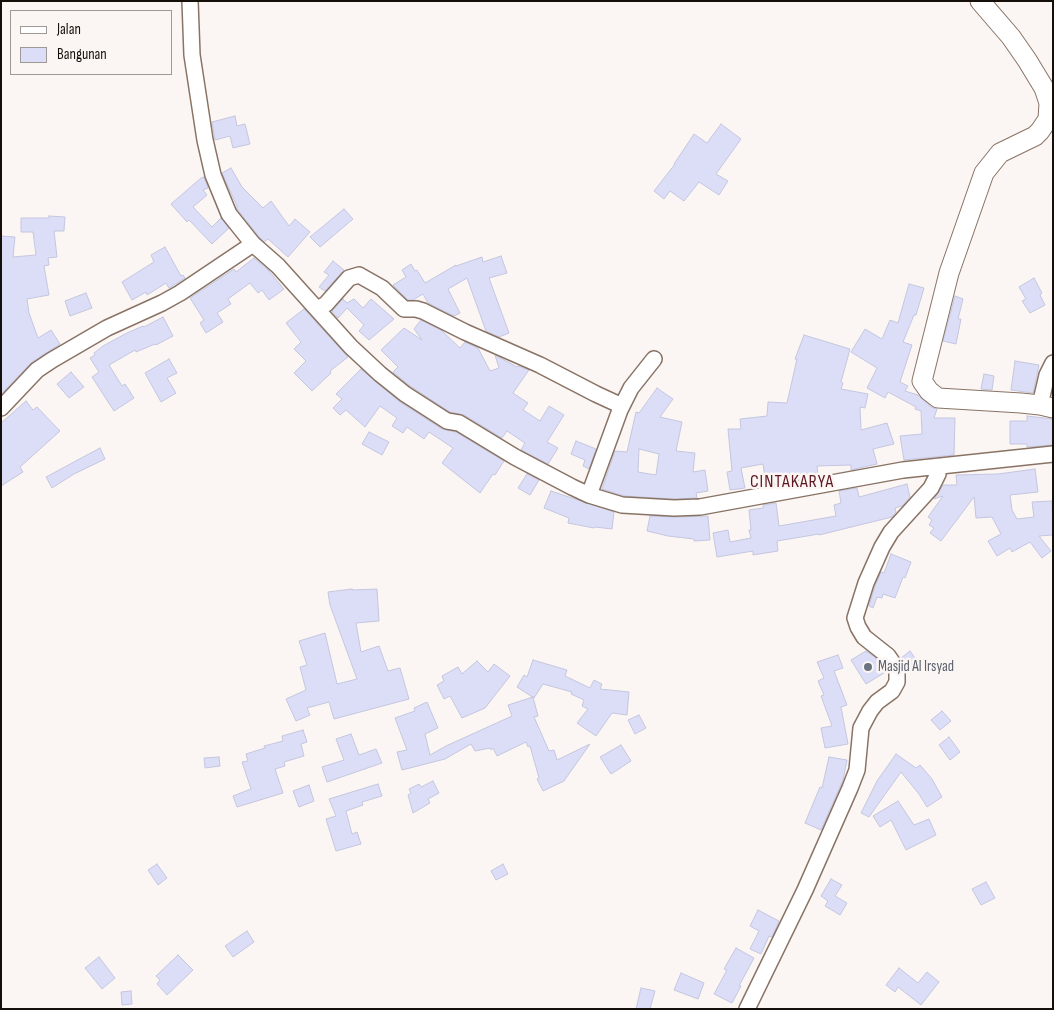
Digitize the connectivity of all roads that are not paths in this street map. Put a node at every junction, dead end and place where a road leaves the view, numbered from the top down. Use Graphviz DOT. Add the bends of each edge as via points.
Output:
graph roads {
  1 [pos="190,1"];
  2 [pos="980,1"];
  3 [pos="253,244"];
  4 [pos="317,309"];
  5 [pos="654,360"];
  6 [pos="1053,363"];
  7 [pos="622,406"];
  8 [pos="1047,407"];
  9 [pos="1,408"];
  10 [pos="1053,454"];
  11 [pos="939,467"];
  12 [pos="589,495"];
  13 [pos="747,1009"];
  1 -- 3 [label="street" via="192,55 213,175 229,214"];
  2 -- 8 [label="main road" via="1011,37 1044,88 1049,103 1048,119 1035,136 1000,153 984,173 949,273 922,381 938,398"];
  3 -- 4 [label="street"];
  3 -- 9 [label="street" via="180,293 107,328 52,360 37,370"];
  4 -- 7 [label="street" via="326,304 349,278 359,275 382,288 404,309 423,311"];
  4 -- 12 [label="street" via="380,374 426,408"];
  5 -- 7 [label="street" via="631,388"];
  6 -- 8 [label="street" via="1047,375"];
  7 -- 12 [label="street"];
  10 -- 11 [label="street"];
  11 -- 12 [label="street" via="903,470 700,507 639,507"];
  11 -- 13 [label="street" via="931,488 891,532 882,547 855,618 864,637 888,656 897,669 897,682 892,691 877,702 860,728 857,770 805,890"];
}
